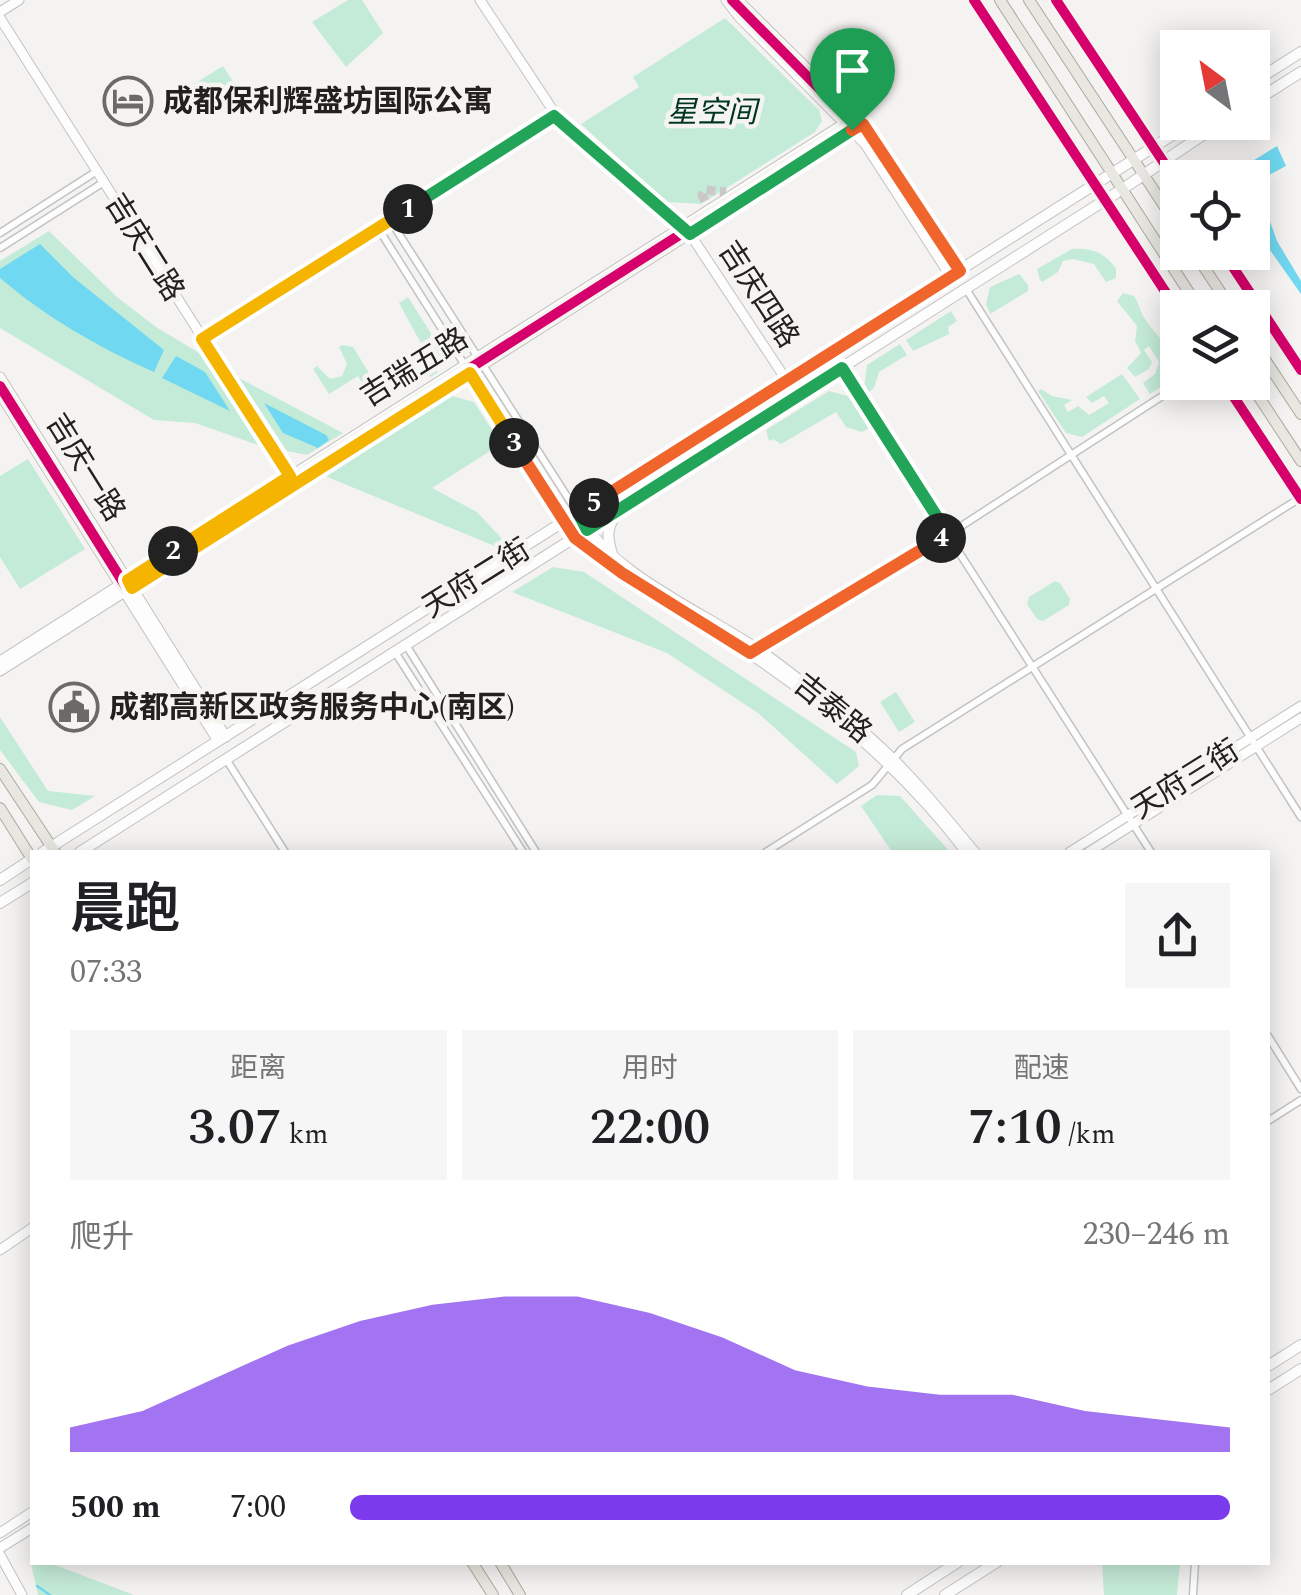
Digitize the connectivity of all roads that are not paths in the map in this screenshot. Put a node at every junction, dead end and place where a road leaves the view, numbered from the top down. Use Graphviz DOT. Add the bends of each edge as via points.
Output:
graph roads {
  1 [pos="20,0"];
  2 [pos="480,0"];
  3 [pos="726,0"];
  4 [pos="738,0"];
  5 [pos="974,0"];
  6 [pos="1000,0"];
  7 [pos="1029,0"];
  8 [pos="1056,0"];
  9 [pos="0,15"];
  10 [pos="1301,52"];
  11 [pos="1270,72"];
  12 [pos="1301,72"];
  13 [pos="1270,92"];
  14 [pos="554,116"];
  15 [pos="859,120"];
  16 [pos="848,127"];
  17 [pos="1167,140"];
  18 [pos="1195,140"];
  19 [pos="1154,149"];
  20 [pos="1134,160"];
  21 [pos="1162,160"];
  22 [pos="1166,160"];
  23 [pos="1160,164"];
  24 [pos="97,171"];
  25 [pos="1111,175"];
  26 [pos="1144,175"];
  27 [pos="104,182"];
  28 [pos="1094,186"];
  29 [pos="1122,190"];
  30 [pos="1160,199"];
  31 [pos="1105,201"];
  32 [pos="390,220"];
  33 [pos="378,228"];
  34 [pos="686,230"];
  35 [pos="0,233"];
  36 [pos="0,248"];
  37 [pos="1235,270"];
  38 [pos="955,274"];
  39 [pos="966,289"];
  40 [pos="1164,290"];
  41 [pos="1187,290"];
  42 [pos="202,339"];
  43 [pos="480,361"];
  44 [pos="1270,367"];
  45 [pos="842,368"];
  46 [pos="467,369"];
  47 [pos="1301,370"];
  48 [pos="0,377"];
  49 [pos="786,381"];
  50 [pos="0,394"];
  51 [pos="1160,398"];
  52 [pos="1236,400"];
  53 [pos="1261,400"];
  54 [pos="1301,414"];
  55 [pos="1072,456"];
  56 [pos="1301,462"];
  57 [pos="290,476"];
  58 [pos="1301,498"];
  59 [pos="629,503"];
  60 [pos="578,513"];
  61 [pos="564,522"];
  62 [pos="587,530"];
  63 [pos="948,534"];
  64 [pos="575,538"];
  65 [pos="612,554"];
  66 [pos="126,586"];
  67 [pos="1156,588"];
  68 [pos="400,648"];
  69 [pos="753,651"];
  70 [pos="0,661"];
  71 [pos="1032,667"];
  72 [pos="0,671"];
  73 [pos="1301,706"];
  74 [pos="1301,718"];
  75 [pos="222,739"];
  76 [pos="1254,742"];
  77 [pos="226,759"];
  78 [pos="890,763"];
  79 [pos="0,769"];
  80 [pos="0,808"];
  81 [pos="1301,817"];
  82 [pos="1130,820"];
  83 [pos="49,850"];
  84 [pos="52,850"];
  85 [pos="83,850"];
  86 [pos="284,850"];
  87 [pos="522,850"];
  88 [pos="535,850"];
  89 [pos="769,850"];
  90 [pos="964,850"];
  91 [pos="973,850"];
  92 [pos="1074,850"];
  93 [pos="1091,850"];
  94 [pos="1149,850"];
  95 [pos="30,856"];
  96 [pos="30,860"];
  97 [pos="0,880"];
  98 [pos="30,883"];
  99 [pos="0,903"];
  100 [pos="1270,1039"];
  101 [pos="1301,1089"];
  102 [pos="1301,1100"];
  103 [pos="1270,1120"];
  104 [pos="30,1229"];
  105 [pos="0,1250"];
  106 [pos="1301,1345"];
  107 [pos="1270,1365"];
  108 [pos="1301,1369"];
  109 [pos="1270,1389"];
  110 [pos="30,1513"];
  111 [pos="30,1530"];
  112 [pos="0,1533"];
  113 [pos="0,1552"];
  114 [pos="474,1565"];
  115 [pos="502,1565"];
  116 [pos="951,1565"];
  117 [pos="991,1565"];
  118 [pos="1195,1565"];
  119 [pos="22,1595"];
  120 [pos="492,1595"];
  121 [pos="520,1595"];
  122 [pos="907,1595"];
  123 [pos="946,1595"];
  124 [pos="1193,1595"];
  1 -- 9 [label="street"];
  2 -- 14 [label="street, 吉庆四路"];
  3 -- 16 [label="street"];
  4 -- 15 [label="street"];
  5 -- 28 [label="street"];
  6 -- 25 [label="main road"];
  7 -- 20 [label="main road"];
  8 -- 19 [label="street"];
  9 -- 24 [label="street, 吉庆二路"];
  10 -- 11 [label="main road"];
  12 -- 13 [label="main road"];
  14 -- 32 [label="street"];
  14 -- 34 [label="street, 吉庆四路"];
  15 -- 16 [label="street, 吉瑞五路"];
  15 -- 38 [label="street"];
  16 -- 34 [label="street, 吉瑞五路"];
  16 -- 34 [label="street, 吉瑞五路" via="728,194"];
  16 -- 38 [label="street"];
  17 -- 19 [label="main road, 天府二街"];
  18 -- 22 [label="main road, 天府二街"];
  19 -- 20 [label="main road, 天府二街"];
  19 -- 21 [label="street"];
  20 -- 25 [label="main road, 天府二街"];
  20 -- 26 [label="main road"];
  23 -- 26 [label="main road, 天府二街"];
  24 -- 27 [label="street, 吉庆二路"];
  24 -- 35 [label="street"];
  25 -- 28 [label="main road, 天府二街"];
  25 -- 29 [label="main road"];
  26 -- 29 [label="main road, 天府二街"];
  26 -- 30 [label="main road"];
  27 -- 36 [label="street"];
  27 -- 42 [label="street, 吉庆二路"];
  28 -- 31 [label="street"];
  28 -- 38 [label="main road, 天府二街"];
  29 -- 31 [label="main road, 天府二街"];
  29 -- 41 [label="main road"];
  31 -- 39 [label="main road, 天府二街"];
  31 -- 40 [label="street"];
  32 -- 33 [label="street"];
  32 -- 43 [label="street"];
  33 -- 42 [label="street"];
  33 -- 46 [label="street"];
  34 -- 43 [label="street, 吉瑞五路"];
  34 -- 49 [label="street, 吉庆四路"];
  37 -- 47 [label="street"];
  38 -- 49 [label="main road, 天府二街"];
  39 -- 45 [label="main road, 天府二街"];
  39 -- 55 [label="street"];
  42 -- 57 [label="street, 吉庆二路"];
  43 -- 46 [label="street, 吉瑞五路"];
  43 -- 60 [label="street"];
  44 -- 54 [label="main road"];
  45 -- 59 [label="main road, 天府二街"];
  45 -- 63 [label="street"];
  46 -- 57 [label="street, 吉瑞五路"];
  46 -- 61 [label="street"];
  46 -- 66 [label="street, 吉瑞五路"];
  48 -- 66 [label="street, 吉庆一路"];
  49 -- 60 [label="main road, 天府二街"];
  50 -- 66 [label="street, 吉庆一路"];
  51 -- 55 [label="street"];
  52 -- 58 [label="street"];
  53 -- 56 [label="main road"];
  55 -- 63 [label="street"];
  55 -- 67 [label="street"];
  57 -- 66 [label="street, 吉瑞五路"];
  58 -- 67 [label="street"];
  59 -- 62 [label="main road, 天府二街"];
  59 -- 65 [label="main road" via="609,524"];
  60 -- 61 [label="main road, 天府二街"];
  60 -- 62 [label="street, 吉泰路"];
  61 -- 64 [label="street, 吉泰路"];
  61 -- 75 [label="main road, 天府二街"];
  62 -- 64 [label="main road, 天府二街"];
  62 -- 65 [label="street, 吉泰路"];
  63 -- 69 [label="street"];
  63 -- 71 [label="street"];
  64 -- 68 [label="main road, 天府二街"];
  64 -- 69 [label="street, 吉泰路"];
  65 -- 69 [label="street, 吉泰路"];
  66 -- 70 [label="street, 吉瑞五路"];
  66 -- 72 [label="street, 吉瑞五路"];
  66 -- 75 [label="street, 吉庆一路"];
  67 -- 71 [label="street"];
  67 -- 76 [label="street"];
  68 -- 77 [label="main road, 天府二街"];
  68 -- 87 [label="street"];
  68 -- 88 [label="street"];
  69 -- 78 [label="street, 吉泰路" via="828,702"];
  71 -- 78 [label="street" via="902,748"];
  71 -- 82 [label="street"];
  73 -- 76 [label="street, 天府三街"];
  74 -- 76 [label="street, 天府三街"];
  75 -- 84 [label="main road, 天府二街"];
  76 -- 81 [label="street"];
  76 -- 82 [label="street, 天府三街"];
  77 -- 85 [label="main road, 天府二街"];
  77 -- 86 [label="street"];
  78 -- 89 [label="street" via="872,785"];
  78 -- 90 [label="street, 吉泰路"];
  78 -- 91 [label="street, 吉泰路"];
  79 -- 83 [label="main road"];
  80 -- 95 [label="main road"];
  82 -- 92 [label="street, 天府三街"];
  82 -- 93 [label="street, 天府三街"];
  82 -- 94 [label="street"];
  96 -- 97 [label="main road"];
  98 -- 99 [label="main road"];
  100 -- 101 [label="street"];
  102 -- 103 [label="street"];
  104 -- 105 [label="street"];
  106 -- 107 [label="main road"];
  108 -- 109 [label="main road"];
  110 -- 112 [label="street"];
  111 -- 113 [label="street"];
  113 -- 119 [label="street"];
  114 -- 120 [label="main road"];
  115 -- 121 [label="main road"];
  116 -- 122 [label="main road"];
  117 -- 123 [label="main road"];
  118 -- 124 [label="street"];
}
